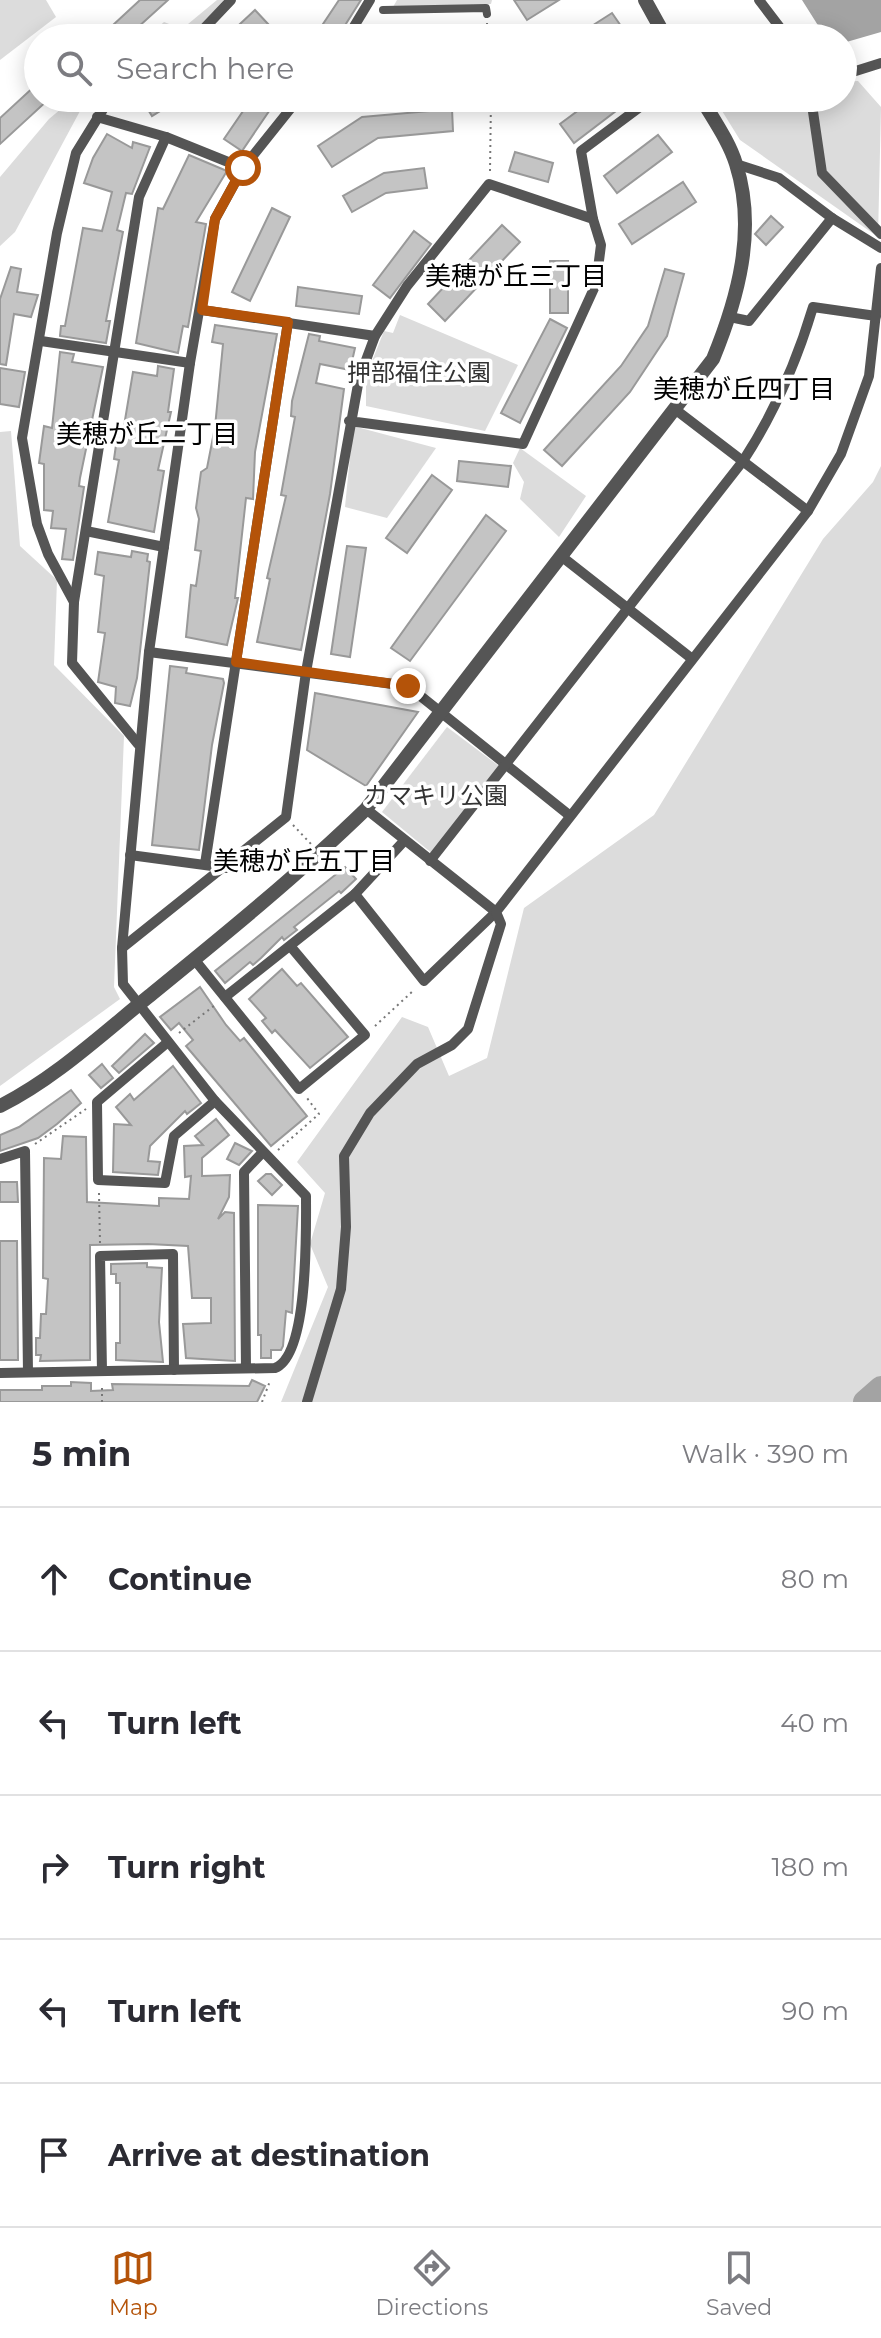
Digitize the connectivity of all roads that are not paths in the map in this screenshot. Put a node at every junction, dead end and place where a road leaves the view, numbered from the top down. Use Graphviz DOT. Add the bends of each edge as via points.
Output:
graph roads {
  1 [pos="231,0"];
  2 [pos="370,0"];
  3 [pos="645,0"];
  4 [pos="759,0"];
  5 [pos="487,7"];
  6 [pos="383,10"];
  7 [pos="208,24"];
  8 [pos="355,24"];
  9 [pos="658,24"];
  10 [pos="777,24"];
  11 [pos="881,63"];
  12 [pos="857,71"];
  13 [pos="100,112"];
  14 [pos="288,112"];
  15 [pos="633,112"];
  16 [pos="708,112"];
  17 [pos="813,112"];
  18 [pos="97,117"];
  19 [pos="166,137"];
  20 [pos="736,164"];
  21 [pos="243,168"];
  22 [pos="832,218"];
  23 [pos="593,219"];
  24 [pos="881,234"];
  25 [pos="881,248"];
  26 [pos="881,268"];
  27 [pos="202,310"];
  28 [pos="876,316"];
  29 [pos="730,317"];
  30 [pos="288,322"];
  31 [pos="375,336"];
  32 [pos="41,341"];
  33 [pos="115,352"];
  34 [pos="190,363"];
  35 [pos="676,410"];
  36 [pos="349,421"];
  37 [pos="743,461"];
  38 [pos="808,511"];
  39 [pos="86,531"];
  40 [pos="164,547"];
  41 [pos="561,556"];
  42 [pos="74,602"];
  43 [pos="627,607"];
  44 [pos="149,652"];
  45 [pos="691,658"];
  46 [pos="236,662"];
  47 [pos="306,672"];
  48 [pos="438,712"];
  49 [pos="138,744"];
  50 [pos="506,764"];
  51 [pos="366,809"];
  52 [pos="569,815"];
  53 [pos="404,841"];
  54 [pos="130,855"];
  55 [pos="430,861"];
  56 [pos="205,864"];
  57 [pos="227,868"];
  58 [pos="355,894"];
  59 [pos="496,912"];
  60 [pos="291,947"];
  61 [pos="122,948"];
  62 [pos="194,959"];
  63 [pos="225,997"];
  64 [pos="138,1004"];
  65 [pos="168,1042"];
  66 [pos="215,1101"];
  67 [pos="0,1106"];
  68 [pos="266,1156"];
  69 [pos="0,1159"];
  70 [pos="246,1368"];
  71 [pos="174,1370"];
  72 [pos="102,1371"];
  73 [pos="28,1372"];
  74 [pos="0,1373"];
  75 [pos="307,1402"];
  1 -- 7 [label="street"];
  2 -- 8 [label="street"];
  3 -- 9 [label="street"];
  4 -- 10 [label="street"];
  5 -- 6 [label="street"];
  11 -- 12 [label="street"];
  13 -- 18 [label="street"];
  14 -- 21 [label="street"];
  15 -- 23 [label="street" via="581,151"];
  16 -- 20 [label="street"];
  17 -- 24 [label="street" via="822,173"];
  18 -- 19 [label="street"];
  18 -- 32 [label="street" via="76,153 57,233"];
  19 -- 21 [label="street"];
  19 -- 33 [label="street" via="139,197"];
  20 -- 22 [label="street" via="779,178"];
  20 -- 29 [label="street" via="744,245 741,284"];
  21 -- 27 [label="street" via="215,219"];
  22 -- 25 [label="street"];
  22 -- 29 [label="street" via="749,321"];
  23 -- 31 [label="street" via="489,184 407,286"];
  23 -- 36 [label="street" via="601,245 596,284 523,444"];
  26 -- 28 [label="street"];
  27 -- 30 [label="street"];
  27 -- 34 [label="street"];
  28 -- 37 [label="street" via="813,307 774,414"];
  28 -- 38 [label="street" via="869,376 841,454"];
  29 -- 35 [label="street" via="713,359"];
  30 -- 31 [label="street"];
  30 -- 46 [label="street"];
  31 -- 36 [label="street"];
  32 -- 33 [label="street"];
  32 -- 42 [label="street" via="22,438 29,490 48,554"];
  33 -- 34 [label="street"];
  33 -- 39 [label="street"];
  34 -- 40 [label="street"];
  35 -- 37 [label="street"];
  35 -- 41 [label="street"];
  36 -- 47 [label="street"];
  37 -- 38 [label="street"];
  37 -- 43 [label="street"];
  38 -- 45 [label="street"];
  39 -- 40 [label="street"];
  39 -- 42 [label="street"];
  40 -- 44 [label="street"];
  41 -- 43 [label="street"];
  41 -- 48 [label="street"];
  42 -- 49 [label="street" via="72,663"];
  43 -- 45 [label="street"];
  43 -- 50 [label="street"];
  44 -- 46 [label="street"];
  44 -- 49 [label="street"];
  45 -- 52 [label="street"];
  46 -- 47 [label="street"];
  46 -- 56 [label="street"];
  47 -- 48 [label="street" via="408,686"];
  47 -- 57 [label="street" via="286,817"];
  48 -- 50 [label="street"];
  48 -- 51 [label="street"];
  49 -- 54 [label="street"];
  50 -- 52 [label="street"];
  50 -- 55 [label="street"];
  51 -- 53 [label="street"];
  51 -- 62 [label="street" via="304,870"];
  52 -- 59 [label="street"];
  53 -- 55 [label="street"];
  53 -- 58 [label="street"];
  54 -- 56 [label="street"];
  54 -- 61 [label="street"];
  55 -- 59 [label="street"];
  56 -- 57 [label="street"];
  57 -- 61 [label="street"];
  58 -- 59 [label="street" via="424,981"];
  58 -- 60 [label="street"];
  59 -- 75 [label="street" via="501,924 468,1029 452,1045 417,1064 370,1113 344,1156 341,1289"];
  60 -- 63 [label="street"];
  60 -- 63 [label="street" via="365,1035 299,1089"];
  61 -- 64 [label="street" via="123,984"];
  62 -- 63 [label="street"];
  62 -- 64 [label="street"];
  64 -- 65 [label="street"];
  64 -- 67 [label="street" via="34,1087"];
  65 -- 66 [label="street"];
  65 -- 66 [label="street" via="97,1102 98,1180 165,1183 174,1136"];
  66 -- 68 [label="street"];
  68 -- 70 [label="street" via="244,1172"];
  68 -- 70 [label="street" via="306,1196 307,1284 284,1364"];
  69 -- 73 [label="street" via="25,1151"];
  70 -- 71 [label="street"];
  71 -- 72 [label="street"];
  71 -- 72 [label="street" via="173,1254 100,1256"];
  72 -- 73 [label="street"];
  73 -- 74 [label="street"];
}
